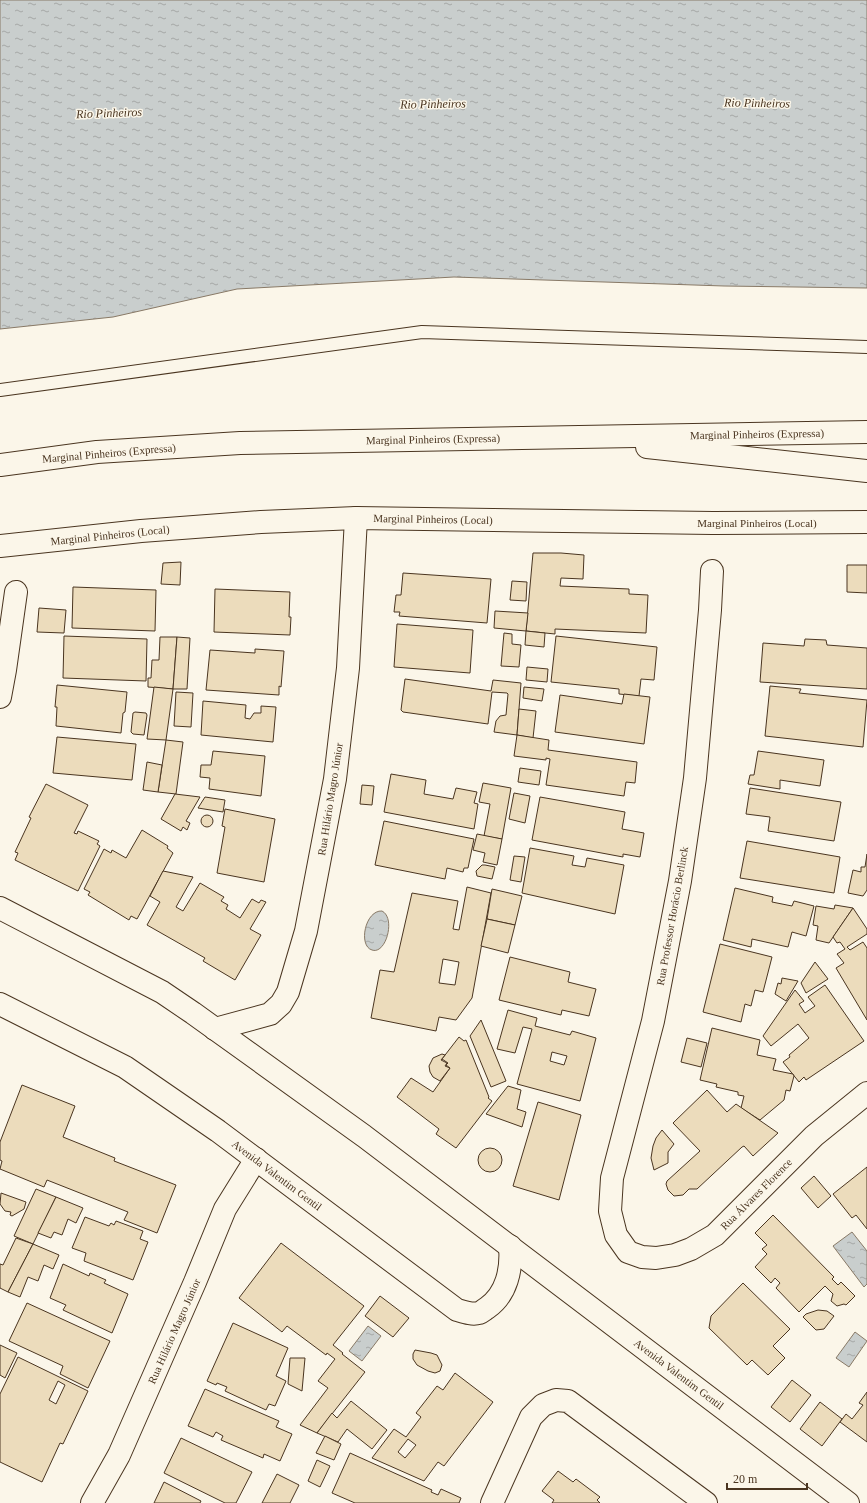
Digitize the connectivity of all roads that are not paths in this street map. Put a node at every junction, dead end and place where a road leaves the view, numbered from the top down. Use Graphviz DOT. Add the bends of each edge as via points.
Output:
graph roads {
  1 [pos="867,347"];
  2 [pos="0,390"];
  3 [pos="867,432"];
  4 [pos="589,436"];
  5 [pos="0,465"];
  6 [pos="867,471"];
  7 [pos="356,518"];
  8 [pos="867,522"];
  9 [pos="0,546"];
  10 [pos="712,571"];
  11 [pos="16,592"];
  12 [pos="0,697"];
  13 [pos="0,908"];
  14 [pos="0,1004"];
  15 [pos="215,1029"];
  16 [pos="867,1094"];
  17 [pos="256,1159"];
  18 [pos="510,1246"];
  19 [pos="628,1252"];
  20 [pos="92,1503"];
  21 [pos="492,1503"];
  22 [pos="706,1503"];
  23 [pos="848,1503"];
  1 -- 2 [label="lane" via="422,332"];
  3 -- 4 [label="main road, Marginal Pinheiros (Expressa)"];
  4 -- 5 [label="main road, Marginal Pinheiros (Expressa)" via="240,443 97,452"];
  4 -- 6 [label="main road" via="688,452"];
  7 -- 8 [label="main road, Marginal Pinheiros (Local)" via="713,523"];
  7 -- 9 [label="main road, Marginal Pinheiros (Local)" via="141,531"];
  7 -- 15 [label="main road, Rua Hilário Magro Júnior" via="348,668 335,779 306,930 288,992 281,1004 270,1014"];
  10 -- 19 [label="main road, Rua Professor Horácio Berlinck" via="695,778 680,881 653,1021 612,1178 610,1211 616,1235"];
  11 -- 12 [label="main road"];
  13 -- 15 [label="main road, Avenida Valentim Gentil" via="162,992"];
  14 -- 17 [label="main road, Avenida Valentim Gentil" via="125,1067"];
  15 -- 18 [label="main road, Avenida Valentim Gentil" via="364,1136"];
  16 -- 19 [label="main road, Rua Álvares Florence" via="814,1136 714,1235 675,1255 656,1258"];
  17 -- 18 [label="main road, Avenida Valentim Gentil" via="457,1310 479,1313 494,1303 503,1290 509,1272"];
  17 -- 20 [label="main road, Rua Hilário Magro Júnior" via="225,1208 119,1455"];
  18 -- 23 [label="main road, Avenida Valentim Gentil"];
  21 -- 22 [label="main road" via="531,1417 543,1405 556,1400 568,1401"];
}
